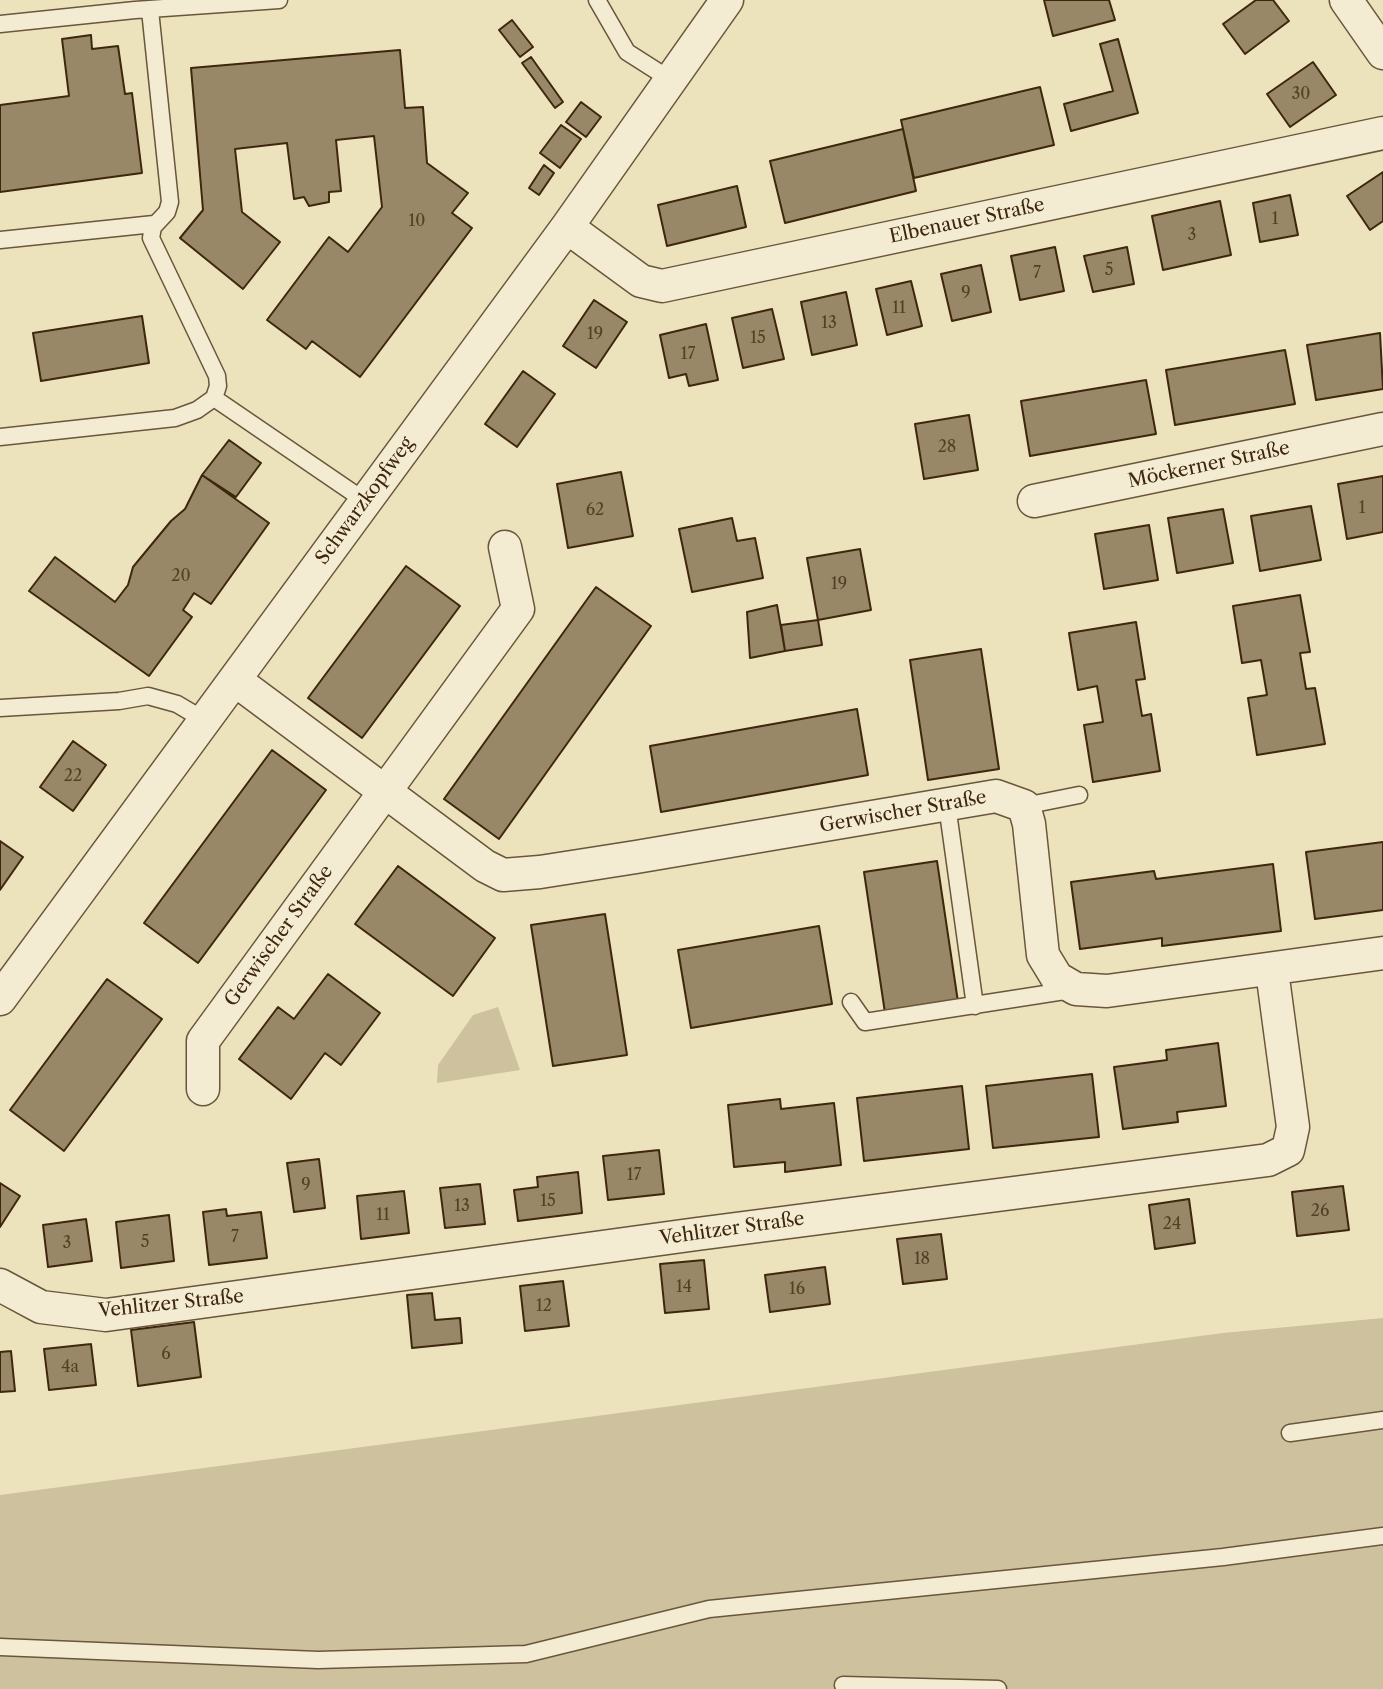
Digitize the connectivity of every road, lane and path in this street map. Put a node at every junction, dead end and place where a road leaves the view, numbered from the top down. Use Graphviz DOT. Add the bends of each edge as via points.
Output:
graph roads {
  1 [pos="279,0"];
  2 [pos="597,0"];
  3 [pos="727,0"];
  4 [pos="1346,0"];
  5 [pos="150,9"];
  6 [pos="0,24"];
  7 [pos="1383,53"];
  8 [pos="671,80"];
  9 [pos="1383,132"];
  10 [pos="154,224"];
  11 [pos="567,228"];
  12 [pos="0,240"];
  13 [pos="214,398"];
  14 [pos="1383,429"];
  15 [pos="0,437"];
  16 [pos="365,501"];
  17 [pos="1034,502"];
  18 [pos="505,547"];
  19 [pos="235,680"];
  20 [pos="0,708"];
  21 [pos="204,720"];
  22 [pos="385,792"];
  23 [pos="1079,795"];
  24 [pos="947,805"];
  25 [pos="1024,806"];
  26 [pos="1383,953"];
  27 [pos="1272,971"];
  28 [pos="1076,989"];
  29 [pos="0,999"];
  30 [pos="851,1002"];
  31 [pos="975,1006"];
  32 [pos="203,1089"];
  33 [pos="0,1285"];
  34 [pos="1383,1420"];
  35 [pos="1290,1433"];
  36 [pos="1383,1536"];
  37 [pos="0,1647"];
  38 [pos="843,1685"];
  39 [pos="960,1688"];
  40 [pos="998,1689"];
  1 -- 5 [label="lane"];
  2 -- 8 [label="lane" via="627,52"];
  3 -- 8 [label="street, Schwarzkopfweg"];
  4 -- 7 [label="street"];
  5 -- 6 [label="lane"];
  5 -- 10 [label="lane" via="170,202"];
  8 -- 11 [label="street, Schwarzkopfweg"];
  9 -- 11 [label="street, Elbenauer Straße" via="662,286 641,281"];
  10 -- 12 [label="lane"];
  10 -- 13 [label="lane" via="151,238 217,376"];
  11 -- 16 [label="street, Schwarzkopfweg"];
  13 -- 15 [label="lane" via="175,418"];
  13 -- 16 [label="lane"];
  14 -- 17 [label="street, Möckerner Straße"];
  16 -- 19 [label="street, Schwarzkopfweg"];
  18 -- 22 [label="street, Gerwischer Straße" via="518,608"];
  19 -- 21 [label="street, Schwarzkopfweg"];
  19 -- 22 [label="street, Gerwischer Straße"];
  20 -- 21 [label="lane" via="148,695 177,704"];
  21 -- 29 [label="street, Schwarzkopfweg"];
  22 -- 24 [label="street, Gerwischer Straße" via="503,875"];
  22 -- 32 [label="street, Gerwischer Straße" via="204,1041"];
  23 -- 25 [label="lane"];
  24 -- 25 [label="street, Gerwischer Straße" via="996,796"];
  24 -- 31 [label="lane"];
  25 -- 28 [label="street" via="1043,955 1057,978"];
  26 -- 27 [label="street"];
  27 -- 28 [label="street" via="1107,991"];
  27 -- 33 [label="street, Vehlitzer Straße" via="1293,1127 1288,1150 1268,1160 106,1315 41,1307"];
  28 -- 31 [label="lane"];
  30 -- 31 [label="lane" via="865,1022"];
  34 -- 35 [label="lane"];
  36 -- 37 [label="lane" via="1223,1557 709,1609 526,1654 318,1660"];
  38 -- 39 [label="lane"];
  39 -- 40 [label="lane"];
}
